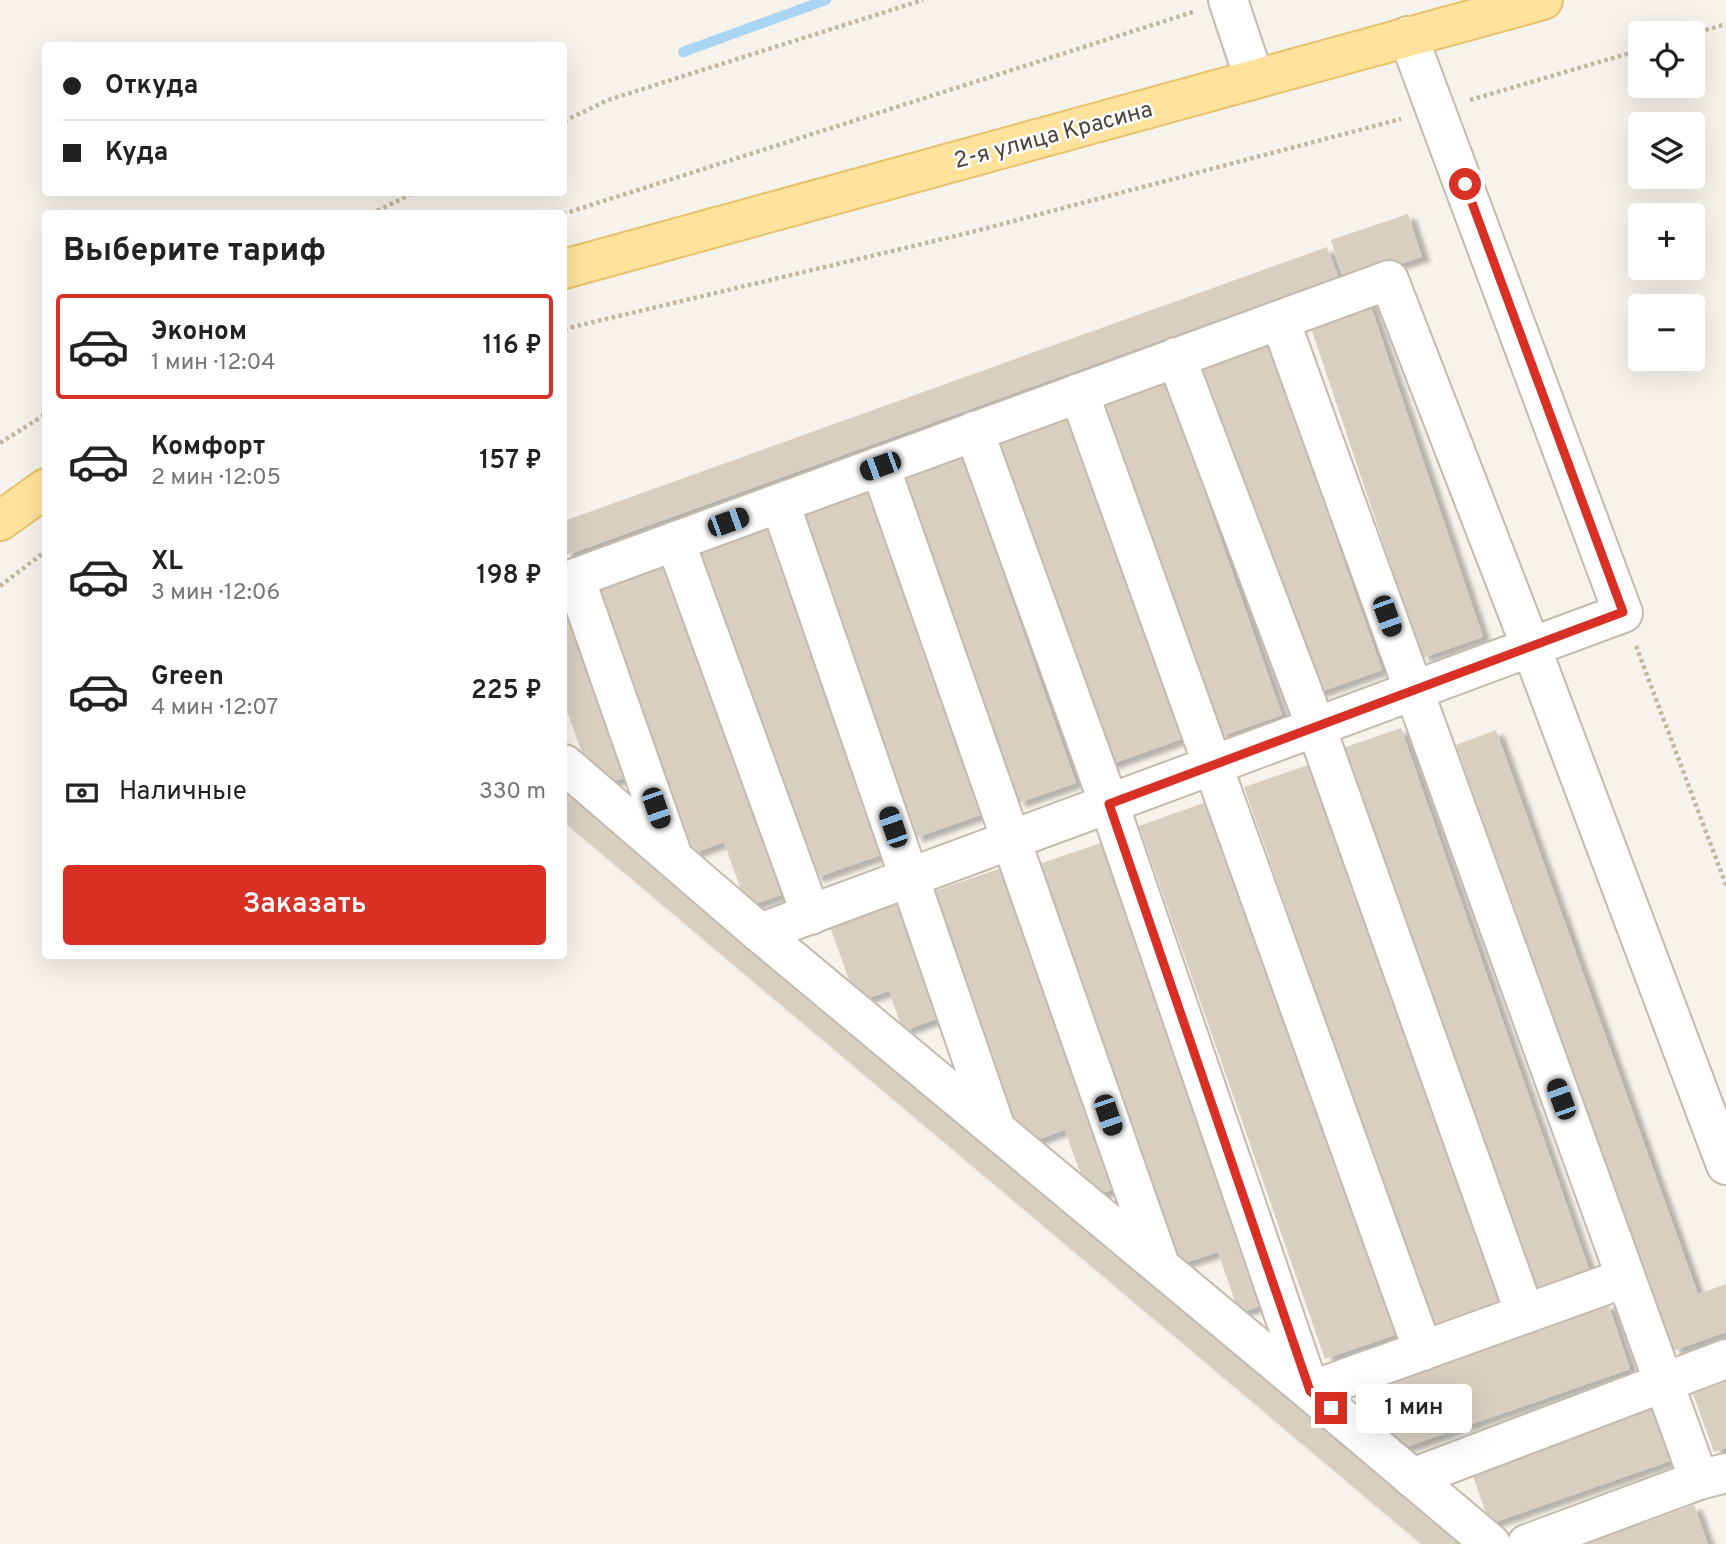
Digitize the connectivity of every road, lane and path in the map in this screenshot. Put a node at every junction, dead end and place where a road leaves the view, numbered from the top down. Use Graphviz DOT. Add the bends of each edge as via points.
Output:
graph roads {
  1 [pos="923,0"];
  2 [pos="1543,0"];
  3 [pos="1228,1"];
  4 [pos="1726,24"];
  5 [pos="1705,30"];
  6 [pos="1408,36"];
  7 [pos="1628,54"];
  8 [pos="1254,78"];
  9 [pos="1436,110"];
  10 [pos="567,120"];
  11 [pos="407,196"];
  12 [pos="379,210"];
  13 [pos="567,213"];
  14 [pos="567,268"];
  15 [pos="1280,320"];
  16 [pos="567,328"];
  17 [pos="1176,357"];
  18 [pos="1079,393"];
  19 [pos="42,417"];
  20 [pos="974,431"];
  21 [pos="0,443"];
  22 [pos="880,466"];
  23 [pos="42,491"];
  24 [pos="780,503"];
  25 [pos="0,522"];
  26 [pos="675,541"];
  27 [pos="42,554"];
  28 [pos="569,580"];
  29 [pos="0,586"];
  30 [pos="1623,612"];
  31 [pos="1531,647"];
  32 [pos="1414,690"];
  33 [pos="1316,727"];
  34 [pos="1213,765"];
  35 [pos="567,767"];
  36 [pos="1109,804"];
  37 [pos="1013,840"];
  38 [pos="673,859"];
  39 [pos="911,877"];
  40 [pos="1726,885"];
  41 [pos="811,915"];
  42 [pos="760,933"];
  43 [pos="996,1129"];
  44 [pos="1726,1165"];
  45 [pos="1160,1265"];
  46 [pos="1625,1278"];
  47 [pos="1525,1314"];
  48 [pos="1423,1352"];
  49 [pos="1726,1359"];
  50 [pos="1662,1380"];
  51 [pos="1310,1391"];
  52 [pos="1412,1478"];
  53 [pos="1718,1480"];
  54 [pos="1491,1544"];
  55 [pos="1527,1544"];
  1 -- 10 [label="path" via="608,100"];
  2 -- 6 [label="main road, 2-я улица Красина"];
  3 -- 8 [label="lane"];
  3 -- 13 [label="path"];
  4 -- 5 [label="path"];
  6 -- 8 [label="main road, 2-я улица Красина"];
  6 -- 9 [label="lane"];
  7 -- 9 [label="path"];
  8 -- 14 [label="main road, 2-я улица Красина"];
  9 -- 16 [label="path" via="968,233"];
  9 -- 30 [label="lane"];
  11 -- 12 [label="path"];
  15 -- 17 [label="lane"];
  15 -- 31 [label="lane" via="1389,280"];
  15 -- 32 [label="lane"];
  17 -- 18 [label="lane"];
  17 -- 33 [label="lane"];
  18 -- 20 [label="lane"];
  18 -- 34 [label="lane"];
  19 -- 21 [label="path"];
  20 -- 22 [label="lane"];
  20 -- 36 [label="lane"];
  22 -- 24 [label="lane"];
  22 -- 37 [label="lane"];
  23 -- 25 [label="main road"];
  24 -- 26 [label="lane"];
  24 -- 39 [label="lane"];
  26 -- 28 [label="lane"];
  26 -- 41 [label="lane"];
  27 -- 29 [label="path"];
  28 -- 38 [label="lane"];
  30 -- 31 [label="lane"];
  30 -- 40 [label="path"];
  31 -- 32 [label="lane"];
  31 -- 44 [label="lane"];
  32 -- 33 [label="lane"];
  32 -- 46 [label="lane"];
  33 -- 34 [label="lane"];
  33 -- 47 [label="lane"];
  34 -- 36 [label="lane"];
  34 -- 48 [label="lane"];
  35 -- 38 [label="lane"];
  36 -- 37 [label="lane"];
  36 -- 51 [label="lane"];
  37 -- 39 [label="lane"];
  37 -- 45 [label="lane"];
  38 -- 42 [label="lane"];
  39 -- 41 [label="lane"];
  39 -- 43 [label="lane"];
  41 -- 42 [label="lane"];
  42 -- 43 [label="lane"];
  43 -- 45 [label="lane"];
  45 -- 51 [label="lane"];
  46 -- 47 [label="lane"];
  46 -- 50 [label="lane"];
  47 -- 48 [label="lane"];
  48 -- 51 [label="lane"];
  49 -- 50 [label="lane"];
  50 -- 52 [label="lane"];
  50 -- 53 [label="lane"];
  51 -- 52 [label="lane"];
  52 -- 54 [label="lane"];
  53 -- 55 [label="lane"];
}
